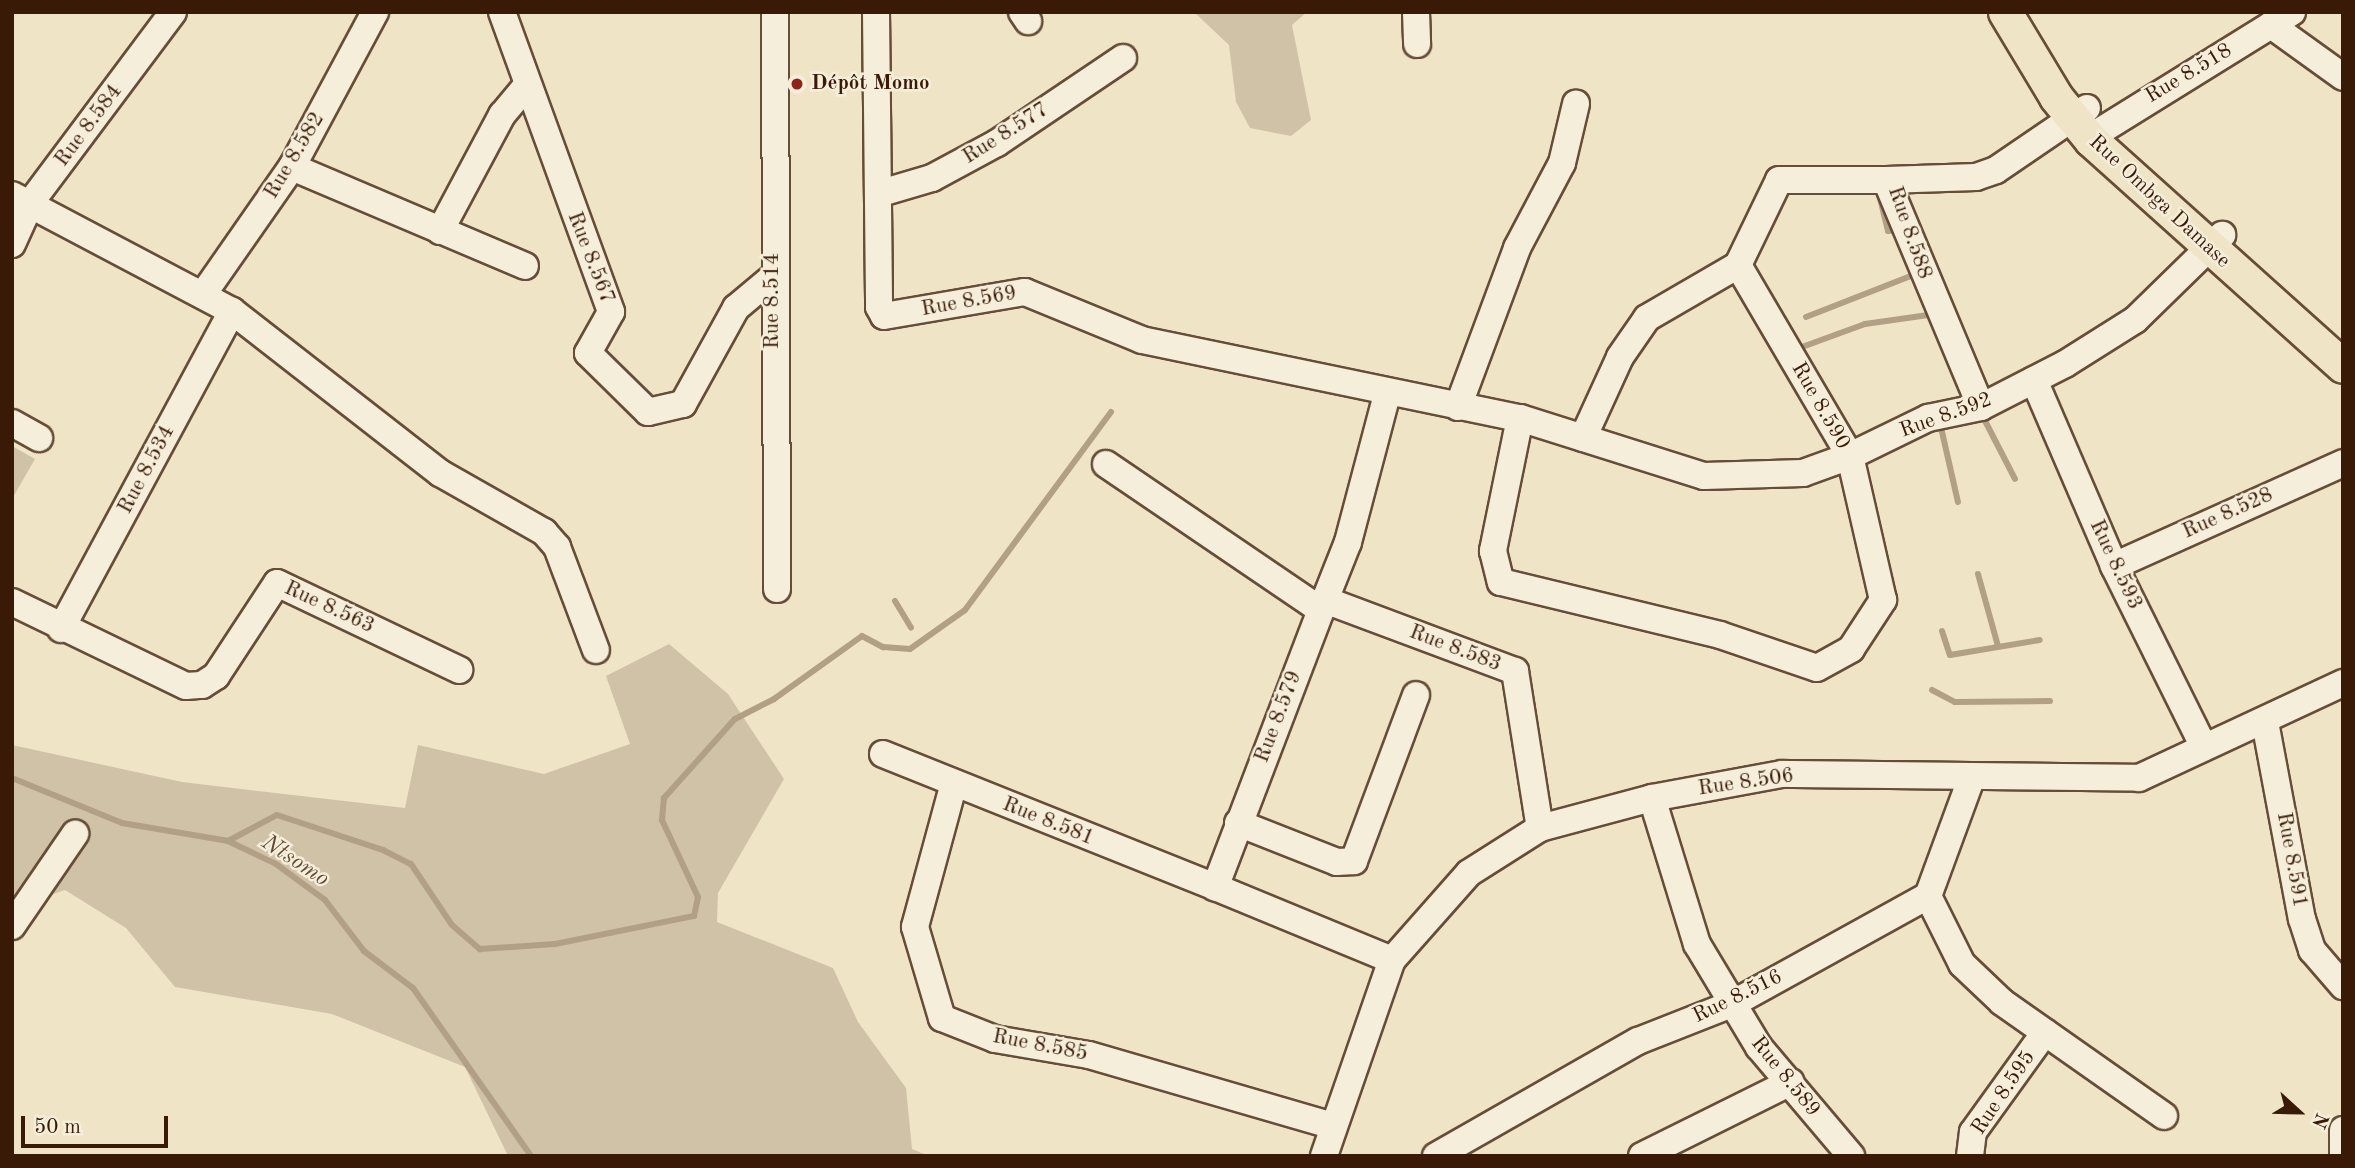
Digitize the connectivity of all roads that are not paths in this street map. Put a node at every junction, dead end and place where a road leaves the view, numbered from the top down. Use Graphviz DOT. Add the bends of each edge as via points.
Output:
graph roads {
  1 [pos="173,12"];
  2 [pos="375,12"];
  3 [pos="502,12"];
  4 [pos="775,12"];
  5 [pos="876,12"];
  6 [pos="1416,12"];
  7 [pos="2005,12"];
  8 [pos="2025,12"];
  9 [pos="2281,18"];
  10 [pos="1418,44"];
  11 [pos="1123,58"];
  12 [pos="2343,77"];
  13 [pos="525,88"];
  14 [pos="1576,104"];
  15 [pos="2087,122"];
  16 [pos="292,167"];
  17 [pos="1886,180"];
  18 [pos="881,193"];
  19 [pos="22,199"];
  20 [pos="440,231"];
  21 [pos="2214,241"];
  22 [pos="12,244"];
  23 [pos="1738,265"];
  24 [pos="525,266"];
  25 [pos="773,277"];
  26 [pos="204,293"];
  27 [pos="233,311"];
  28 [pos="2343,339"];
  29 [pos="2343,366"];
  30 [pos="2034,380"];
  31 [pos="1387,394"];
  32 [pos="1458,407"];
  33 [pos="1981,407"];
  34 [pos="1520,418"];
  35 [pos="12,423"];
  36 [pos="39,438"];
  37 [pos="1583,438"];
  38 [pos="1850,456"];
  39 [pos="2343,463"];
  40 [pos="1106,464"];
  41 [pos="2114,566"];
  42 [pos="777,589"];
  43 [pos="12,603"];
  44 [pos="1323,605"];
  45 [pos="61,629"];
  46 [pos="596,650"];
  47 [pos="459,670"];
  48 [pos="2343,684"];
  49 [pos="1416,695"];
  50 [pos="2265,722"];
  51 [pos="2204,747"];
  52 [pos="884,754"];
  53 [pos="1971,779"];
  54 [pos="954,783"];
  55 [pos="1652,797"];
  56 [pos="1238,823"];
  57 [pos="1540,828"];
  58 [pos="75,834"];
  59 [pos="1214,887"];
  60 [pos="1928,896"];
  61 [pos="12,926"];
  62 [pos="1392,960"];
  63 [pos="2343,986"];
  64 [pos="1732,1004"];
  65 [pos="2045,1032"];
  66 [pos="1791,1082"];
  67 [pos="2164,1116"];
  68 [pos="1333,1126"];
  69 [pos="2343,1130"];
  70 [pos="1324,1156"];
  71 [pos="1436,1156"];
  72 [pos="1642,1156"];
  73 [pos="1851,1156"];
  74 [pos="1970,1156"];
  75 [pos="2343,1156"];
  1 -- 19 [label="street, Rue 8.584"];
  2 -- 16 [label="street, Rue 8.582"];
  3 -- 13 [label="street, Rue 8.567"];
  4 -- 25 [label="street, Rue 8.514"];
  5 -- 18 [label="street, Rue 8.569"];
  6 -- 10 [label="street"];
  7 -- 15 [label="main road, Rue Ombga Damase"];
  8 -- 15 [label="main road, Rue Ombga Damase"];
  9 -- 12 [label="street"];
  9 -- 15 [label="street, Rue 8.518"];
  11 -- 18 [label="street, Rue 8.577" via="997,143 932,178"];
  13 -- 20 [label="street" via="502,115"];
  13 -- 25 [label="street, Rue 8.567" via="611,312 588,353 648,412 683,404 736,308"];
  14 -- 32 [label="street" via="1562,163 1517,248"];
  15 -- 17 [label="street, Rue 8.588" via="1986,174"];
  15 -- 21 [label="main road, Rue Ombga Damase"];
  16 -- 20 [label="street"];
  16 -- 26 [label="street, Rue 8.582"];
  17 -- 23 [label="street" via="1779,180"];
  17 -- 33 [label="street, Rue 8.588"];
  18 -- 31 [label="street, Rue 8.569" via="878,307 884,316 1026,292 1142,340"];
  19 -- 22 [label="street, Rue 8.584"];
  19 -- 26 [label="street"];
  20 -- 24 [label="street"];
  21 -- 28 [label="main road, Rue Ombga Damase"];
  21 -- 29 [label="main road, Rue Ombga Damase"];
  21 -- 30 [label="street, Rue 8.592" via="2134,320"];
  23 -- 37 [label="street" via="1647,318 1620,357"];
  23 -- 38 [label="street, Rue 8.590"];
  25 -- 42 [label="street, Rue 8.514"];
  26 -- 27 [label="street"];
  27 -- 45 [label="street, Rue 8.534"];
  27 -- 46 [label="street" via="440,473 544,532 557,547"];
  30 -- 33 [label="street, Rue 8.592"];
  30 -- 41 [label="street, Rue 8.593"];
  31 -- 32 [label="street, Rue 8.590"];
  31 -- 44 [label="street, Rue 8.579" via="1363,492"];
  32 -- 34 [label="street, Rue 8.590"];
  33 -- 38 [label="street, Rue 8.592" via="1928,418"];
  34 -- 37 [label="street, Rue 8.590"];
  34 -- 38 [label="street" via="1493,551 1501,582 1720,635 1817,668 1851,649 1882,600"];
  35 -- 36 [label="street"];
  37 -- 38 [label="street, Rue 8.590" via="1731,478 1803,473"];
  39 -- 41 [label="street, Rue 8.528"];
  40 -- 44 [label="street"];
  41 -- 51 [label="street, Rue 8.593"];
  43 -- 45 [label="street, Rue 8.563"];
  44 -- 56 [label="street, Rue 8.579"];
  44 -- 57 [label="street, Rue 8.583" via="1515,671"];
  45 -- 47 [label="street, Rue 8.563" via="186,686 202,685 216,676 277,583"];
  48 -- 50 [label="street, Rue 8.506"];
  49 -- 56 [label="street" via="1354,861 1337,862"];
  50 -- 51 [label="street, Rue 8.506"];
  50 -- 63 [label="street, Rue 8.591" via="2302,919 2312,950"];
  51 -- 53 [label="street, Rue 8.506" via="2139,778"];
  52 -- 54 [label="street, Rue 8.581"];
  53 -- 55 [label="street, Rue 8.506" via="1782,774"];
  53 -- 60 [label="street"];
  54 -- 59 [label="street, Rue 8.581"];
  54 -- 68 [label="street, Rue 8.585" via="915,927 942,1018 995,1039 1089,1055"];
  55 -- 57 [label="street, Rue 8.506"];
  55 -- 64 [label="street, Rue 8.589" via="1697,944"];
  56 -- 59 [label="street, Rue 8.579"];
  57 -- 62 [label="street, Rue 8.506" via="1469,873"];
  58 -- 61 [label="street"];
  59 -- 62 [label="street"];
  60 -- 64 [label="street, Rue 8.516"];
  60 -- 65 [label="street" via="1962,964"];
  62 -- 68 [label="street, Rue 8.506"];
  64 -- 66 [label="street, Rue 8.589"];
  64 -- 71 [label="street, Rue 8.516" via="1638,1041"];
  65 -- 67 [label="street"];
  65 -- 74 [label="street, Rue 8.595" via="1973,1132"];
  66 -- 72 [label="street"];
  66 -- 73 [label="street, Rue 8.589"];
  68 -- 70 [label="street, Rue 8.506"];
  69 -- 75 [label="street"];
}
